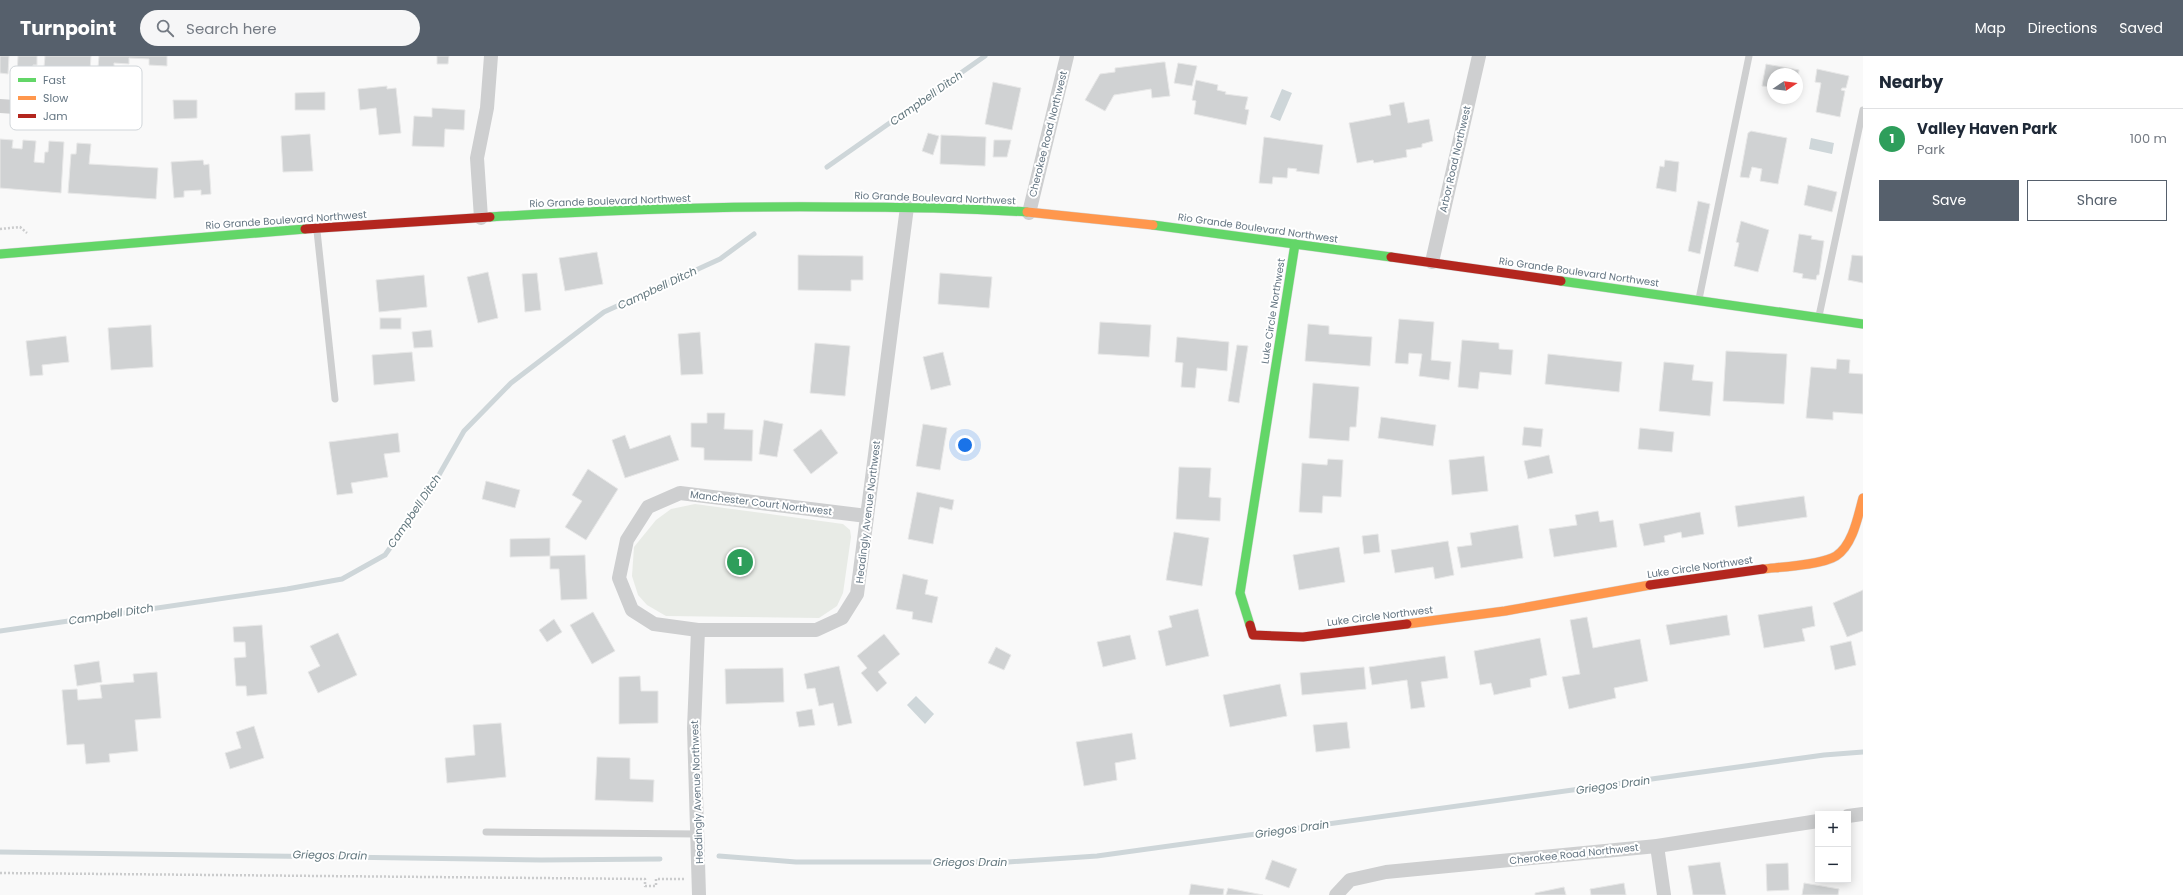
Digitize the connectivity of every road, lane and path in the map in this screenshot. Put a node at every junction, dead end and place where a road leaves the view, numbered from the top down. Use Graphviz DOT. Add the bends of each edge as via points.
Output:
graph roads {
  1 [pos="490,56"];
  2 [pos="1067,56"];
  3 [pos="1479,56"];
  4 [pos="1749,56"];
  5 [pos="0,106"];
  6 [pos="10,107"];
  7 [pos="1863,110"];
  8 [pos="908,207"];
  9 [pos="1029,213"];
  10 [pos="481,218"];
  11 [pos="20,227"];
  12 [pos="317,228"];
  13 [pos="0,229"];
  14 [pos="1294,244"];
  15 [pos="0,254"];
  16 [pos="1432,262"];
  17 [pos="1698,301"];
  18 [pos="1818,318"];
  19 [pos="1863,324"];
  20 [pos="335,399"];
  21 [pos="1863,498"];
  22 [pos="867,516"];
  23 [pos="698,630"];
  24 [pos="1863,814"];
  25 [pos="1851,816"];
  26 [pos="1815,820"];
  27 [pos="486,832"];
  28 [pos="698,834"];
  29 [pos="1657,846"];
  30 [pos="0,873"];
  31 [pos="699,879"];
  32 [pos="699,895"];
  33 [pos="1336,895"];
  34 [pos="1664,895"];
  1 -- 10 [label="street" via="487,108 477,158"];
  2 -- 9 [label="street, Cherokee Road Northwest"];
  3 -- 16 [label="street, Arbor Road Northwest"];
  4 -- 17 [label="lane"];
  5 -- 6 [label="street"];
  7 -- 18 [label="lane"];
  8 -- 9 [label="main road, Rio Grande Boulevard Northwest"];
  8 -- 10 [label="main road, Rio Grande Boulevard Northwest" via="810,206 627,210"];
  8 -- 22 [label="street, Headingly Avenue Northwest"];
  9 -- 14 [label="main road, Rio Grande Boulevard Northwest" via="1172,227"];
  10 -- 12 [label="main road, Rio Grande Boulevard Northwest"];
  11 -- 13 [label="path"];
  12 -- 15 [label="main road, Rio Grande Boulevard Northwest"];
  12 -- 20 [label="lane"];
  14 -- 16 [label="main road, Rio Grande Boulevard Northwest"];
  14 -- 21 [label="main road, Luke Circle Northwest" via="1240,593 1253,635 1303,637 1497,612 1678,580 1813,563 1836,556 1846,545 1854,530"];
  16 -- 17 [label="main road, Rio Grande Boulevard Northwest"];
  17 -- 18 [label="main road, Rio Grande Boulevard Northwest"];
  18 -- 19 [label="main road, Rio Grande Boulevard Northwest"];
  22 -- 23 [label="street, Headingly Avenue Northwest" via="857,594 842,618 816,630"];
  22 -- 23 [label="street, Manchester Court Northwest" via="680,493 648,507 627,540 619,578 632,610 654,624"];
  23 -- 28 [label="street, Headingly Avenue Northwest" via="694,728"];
  24 -- 25 [label="street"];
  26 -- 29 [label="street, Cherokee Road Northwest"];
  27 -- 28 [label="lane"];
  28 -- 31 [label="street, Headingly Avenue Northwest"];
  29 -- 33 [label="street, Cherokee Road Northwest" via="1386,872 1350,880"];
  29 -- 34 [label="street"];
  30 -- 31 [label="path" via="645,879 645,886 656,886 656,879"];
  31 -- 32 [label="street, Headingly Avenue Northwest"];
}
